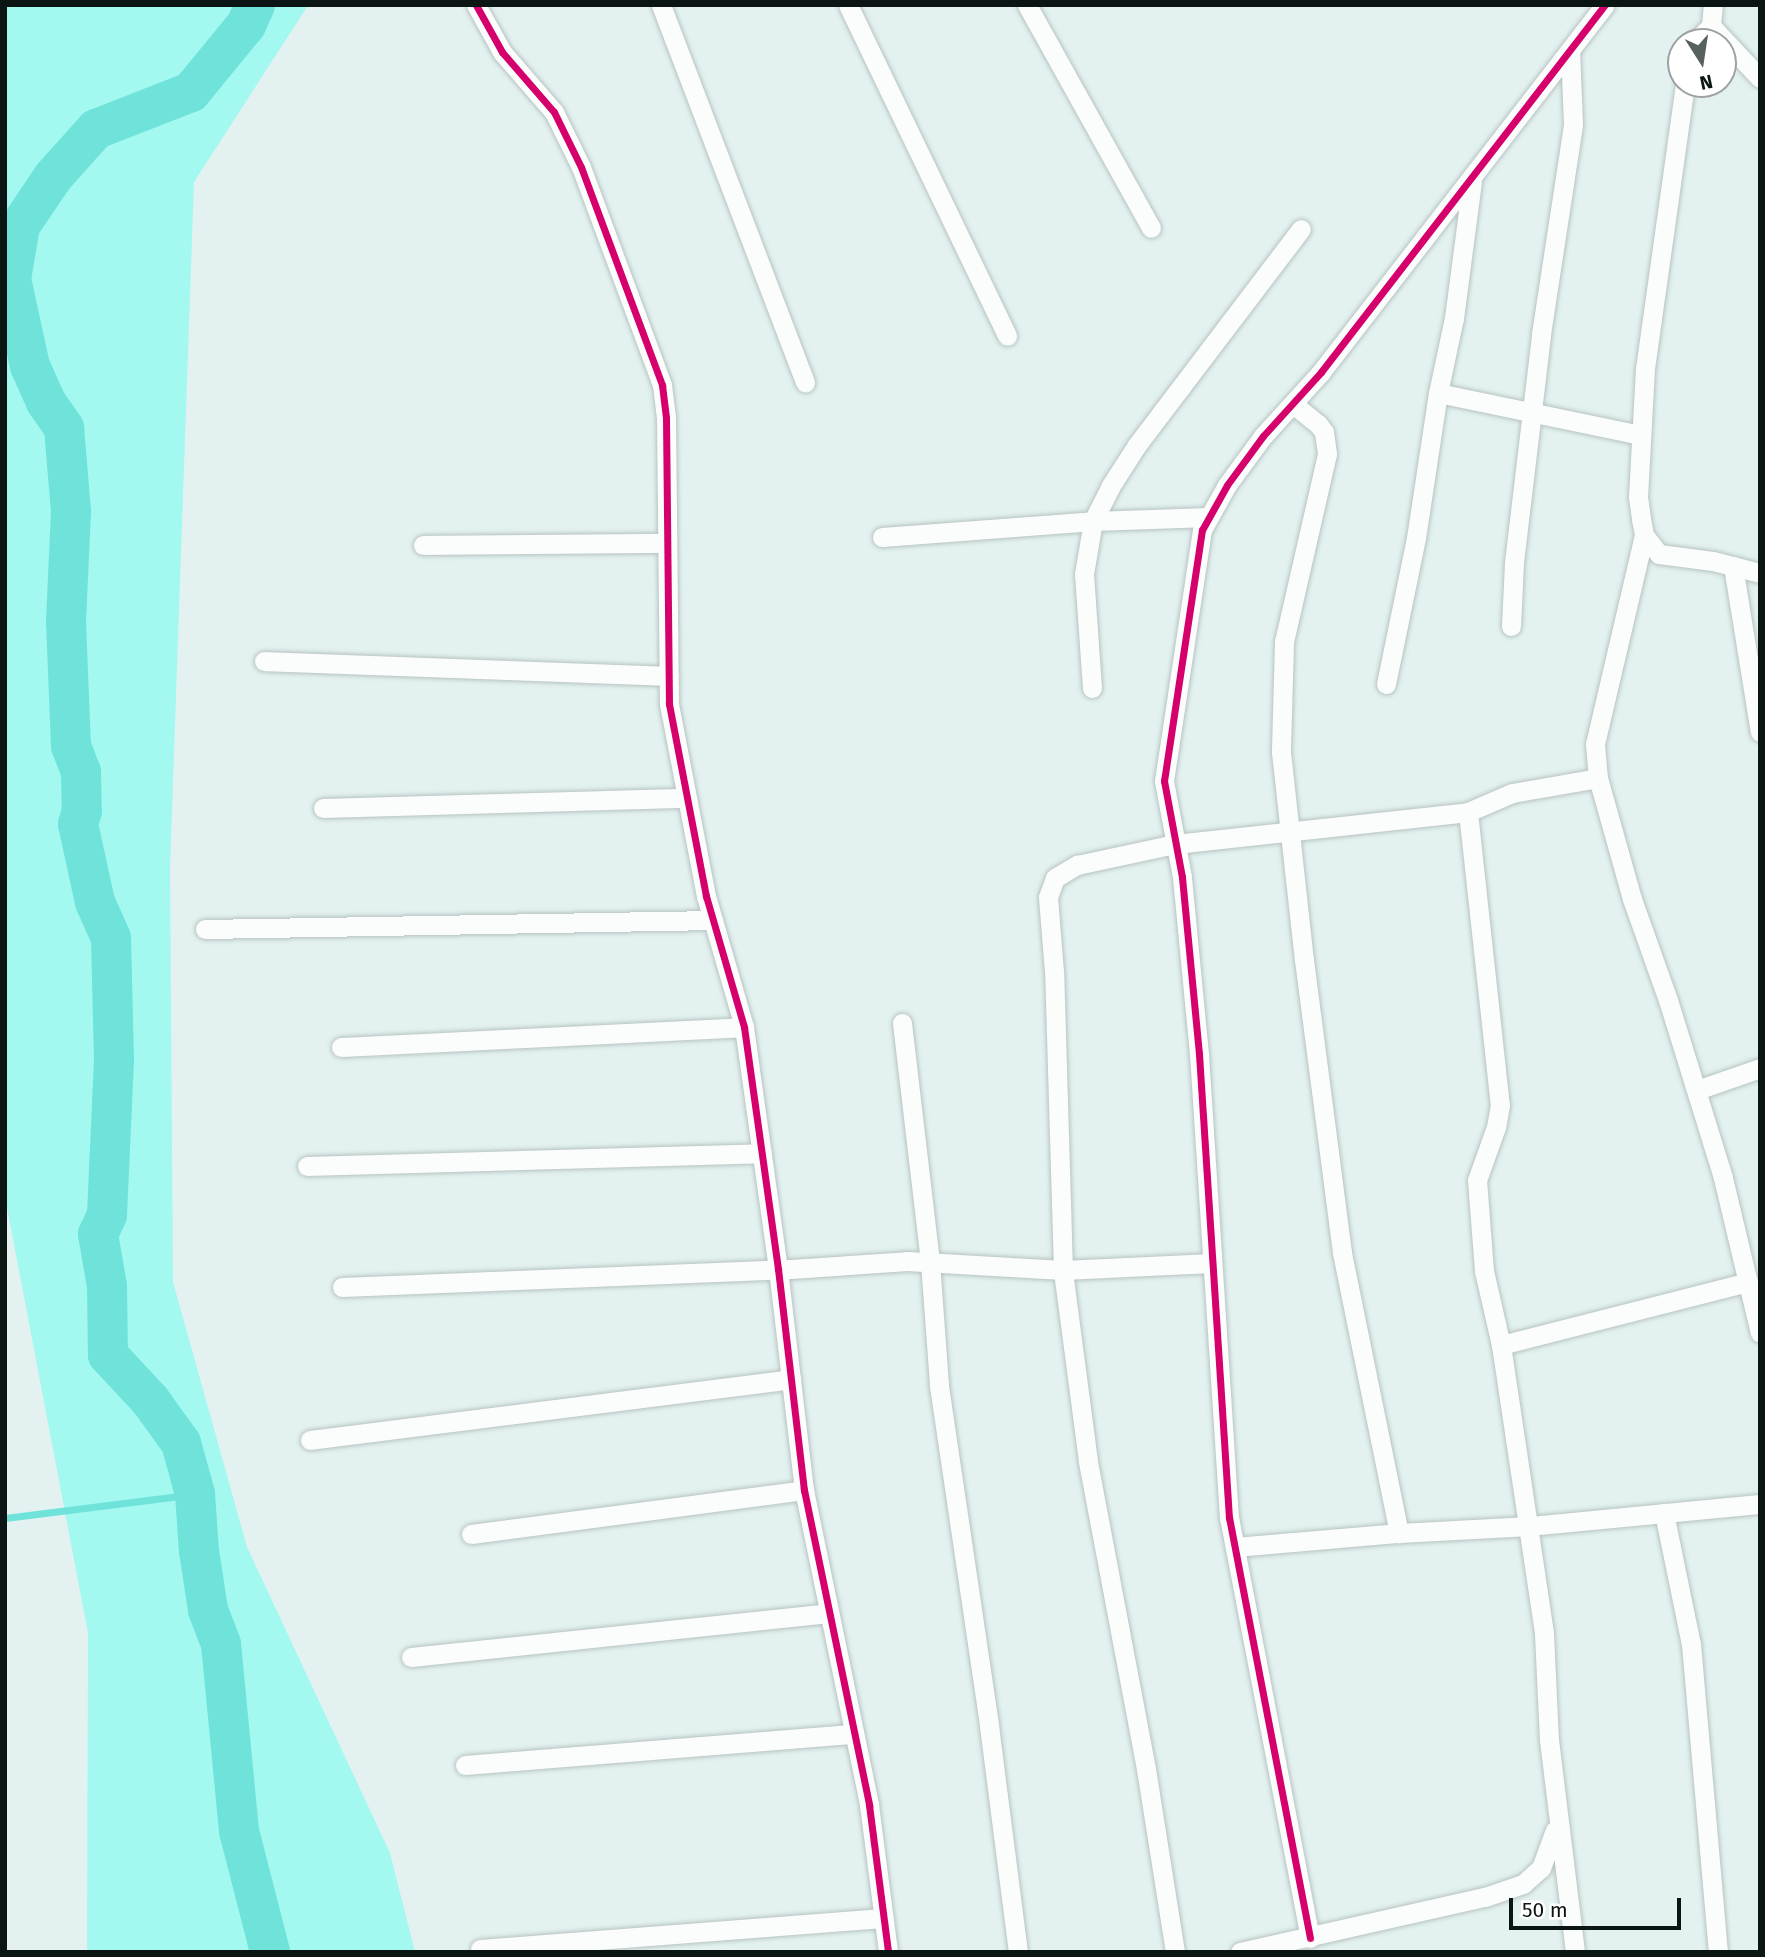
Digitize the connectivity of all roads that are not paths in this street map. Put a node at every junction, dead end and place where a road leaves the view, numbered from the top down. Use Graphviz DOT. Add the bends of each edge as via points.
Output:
graph roads {
  1 [pos="661,5"];
  2 [pos="848,5"];
  3 [pos="1027,5"];
  4 [pos="1605,5"];
  5 [pos="1713,5"];
  6 [pos="482,7"];
  7 [pos="1711,26"];
  8 [pos="1570,50"];
  9 [pos="1760,78"];
  10 [pos="1683,98"];
  11 [pos="1472,180"];
  12 [pos="1151,228"];
  13 [pos="1301,229"];
  14 [pos="1007,336"];
  15 [pos="805,383"];
  16 [pos="1438,393"];
  17 [pos="1293,404"];
  18 [pos="1531,412"];
  19 [pos="1641,435"];
  20 [pos="1209,517"];
  21 [pos="1093,521"];
  22 [pos="1644,535"];
  23 [pos="882,537"];
  24 [pos="667,543"];
  25 [pos="423,545"];
  26 [pos="1733,566"];
  27 [pos="1760,573"];
  28 [pos="1511,626"];
  29 [pos="264,661"];
  30 [pos="669,676"];
  31 [pos="1386,684"];
  32 [pos="1092,688"];
  33 [pos="1760,732"];
  34 [pos="1598,778"];
  35 [pos="687,798"];
  36 [pos="323,808"];
  37 [pos="1468,812"];
  38 [pos="1292,831"];
  39 [pos="1175,844"];
  40 [pos="713,920"];
  41 [pos="205,929"];
  42 [pos="902,1023"];
  43 [pos="744,1027"];
  44 [pos="341,1047"];
  45 [pos="1760,1068"];
  46 [pos="1697,1090"];
  47 [pos="762,1153"];
  48 [pos="307,1166"];
  49 [pos="930,1262"];
  50 [pos="1212,1263"];
  51 [pos="778,1269"];
  52 [pos="1063,1270"];
  53 [pos="1748,1282"];
  54 [pos="342,1287"];
  55 [pos="1760,1334"];
  56 [pos="1501,1345"];
  57 [pos="791,1380"];
  58 [pos="310,1440"];
  59 [pos="804,1490"];
  60 [pos="1760,1504"];
  61 [pos="1664,1513"];
  62 [pos="1530,1526"];
  63 [pos="1399,1533"];
  64 [pos="471,1534"];
  65 [pos="1235,1547"];
  66 [pos="829,1613"];
  67 [pos="411,1657"];
  68 [pos="854,1734"];
  69 [pos="465,1765"];
  70 [pos="1558,1823"];
  71 [pos="883,1918"];
  72 [pos="1310,1938"];
  73 [pos="643,1944"];
  74 [pos="480,1949"];
  75 [pos="524,1949"];
  76 [pos="888,1952"];
  77 [pos="1018,1952"];
  78 [pos="1175,1952"];
  79 [pos="1240,1952"];
  80 [pos="1575,1952"];
  81 [pos="1718,1952"];
  1 -- 15 [label="street"];
  2 -- 14 [label="street"];
  3 -- 12 [label="street"];
  4 -- 8 [label="street"];
  5 -- 7 [label="street"];
  6 -- 24 [label="street" via="502,52 554,112 575,156 662,385"];
  7 -- 9 [label="street"];
  8 -- 11 [label="street"];
  8 -- 18 [label="street" via="1573,124"];
  10 -- 19 [label="street" via="1645,368"];
  11 -- 16 [label="street" via="1454,318"];
  11 -- 17 [label="street"];
  13 -- 21 [label="street" via="1137,445"];
  16 -- 18 [label="street"];
  16 -- 31 [label="street" via="1416,538"];
  17 -- 20 [label="street" via="1263,436"];
  17 -- 38 [label="street" via="1324,432 1327,454 1284,642 1281,752"];
  18 -- 19 [label="street"];
  18 -- 28 [label="street"];
  19 -- 22 [label="street" via="1638,497"];
  20 -- 21 [label="street"];
  20 -- 39 [label="street" via="1202,530 1164,781"];
  21 -- 23 [label="street"];
  21 -- 32 [label="street" via="1084,574"];
  22 -- 26 [label="street" via="1659,554"];
  22 -- 34 [label="street" via="1595,744"];
  24 -- 25 [label="street"];
  24 -- 30 [label="street"];
  26 -- 27 [label="street"];
  26 -- 33 [label="street"];
  29 -- 30 [label="street"];
  30 -- 35 [label="street" via="669,704"];
  34 -- 37 [label="street" via="1512,793"];
  34 -- 46 [label="street" via="1632,899"];
  35 -- 36 [label="street"];
  35 -- 40 [label="street"];
  37 -- 38 [label="street"];
  37 -- 56 [label="street" via="1500,1105 1477,1180 1484,1271"];
  38 -- 39 [label="street"];
  38 -- 63 [label="street" via="1342,1253"];
  39 -- 50 [label="street" via="1199,1054"];
  39 -- 52 [label="street" via="1077,865 1055,878 1048,897"];
  40 -- 41 [label="street"];
  40 -- 43 [label="street"];
  42 -- 49 [label="street"];
  43 -- 44 [label="street"];
  43 -- 47 [label="street"];
  45 -- 46 [label="street"];
  46 -- 53 [label="street"];
  47 -- 48 [label="street"];
  47 -- 51 [label="street"];
  49 -- 51 [label="street"];
  49 -- 52 [label="street"];
  49 -- 77 [label="street" via="939,1386"];
  50 -- 52 [label="street"];
  50 -- 65 [label="street" via="1229,1518"];
  51 -- 54 [label="street"];
  51 -- 57 [label="street"];
  52 -- 78 [label="street" via="1088,1461"];
  53 -- 55 [label="street"];
  53 -- 56 [label="street"];
  56 -- 62 [label="street"];
  57 -- 58 [label="street"];
  57 -- 59 [label="street"];
  59 -- 64 [label="street"];
  59 -- 66 [label="street"];
  60 -- 61 [label="street"];
  61 -- 62 [label="street"];
  61 -- 81 [label="street" via="1691,1644"];
  62 -- 63 [label="street"];
  62 -- 70 [label="street" via="1544,1634"];
  63 -- 65 [label="street"];
  65 -- 72 [label="street"];
  66 -- 67 [label="street"];
  66 -- 68 [label="street"];
  68 -- 69 [label="street"];
  68 -- 71 [label="street" via="869,1805"];
  70 -- 72 [label="street" via="1541,1868 1523,1884"];
  70 -- 80 [label="street"];
  71 -- 73 [label="street"];
  71 -- 76 [label="street"];
  72 -- 79 [label="street"];
  73 -- 75 [label="street"];
  74 -- 75 [label="street"];
}
